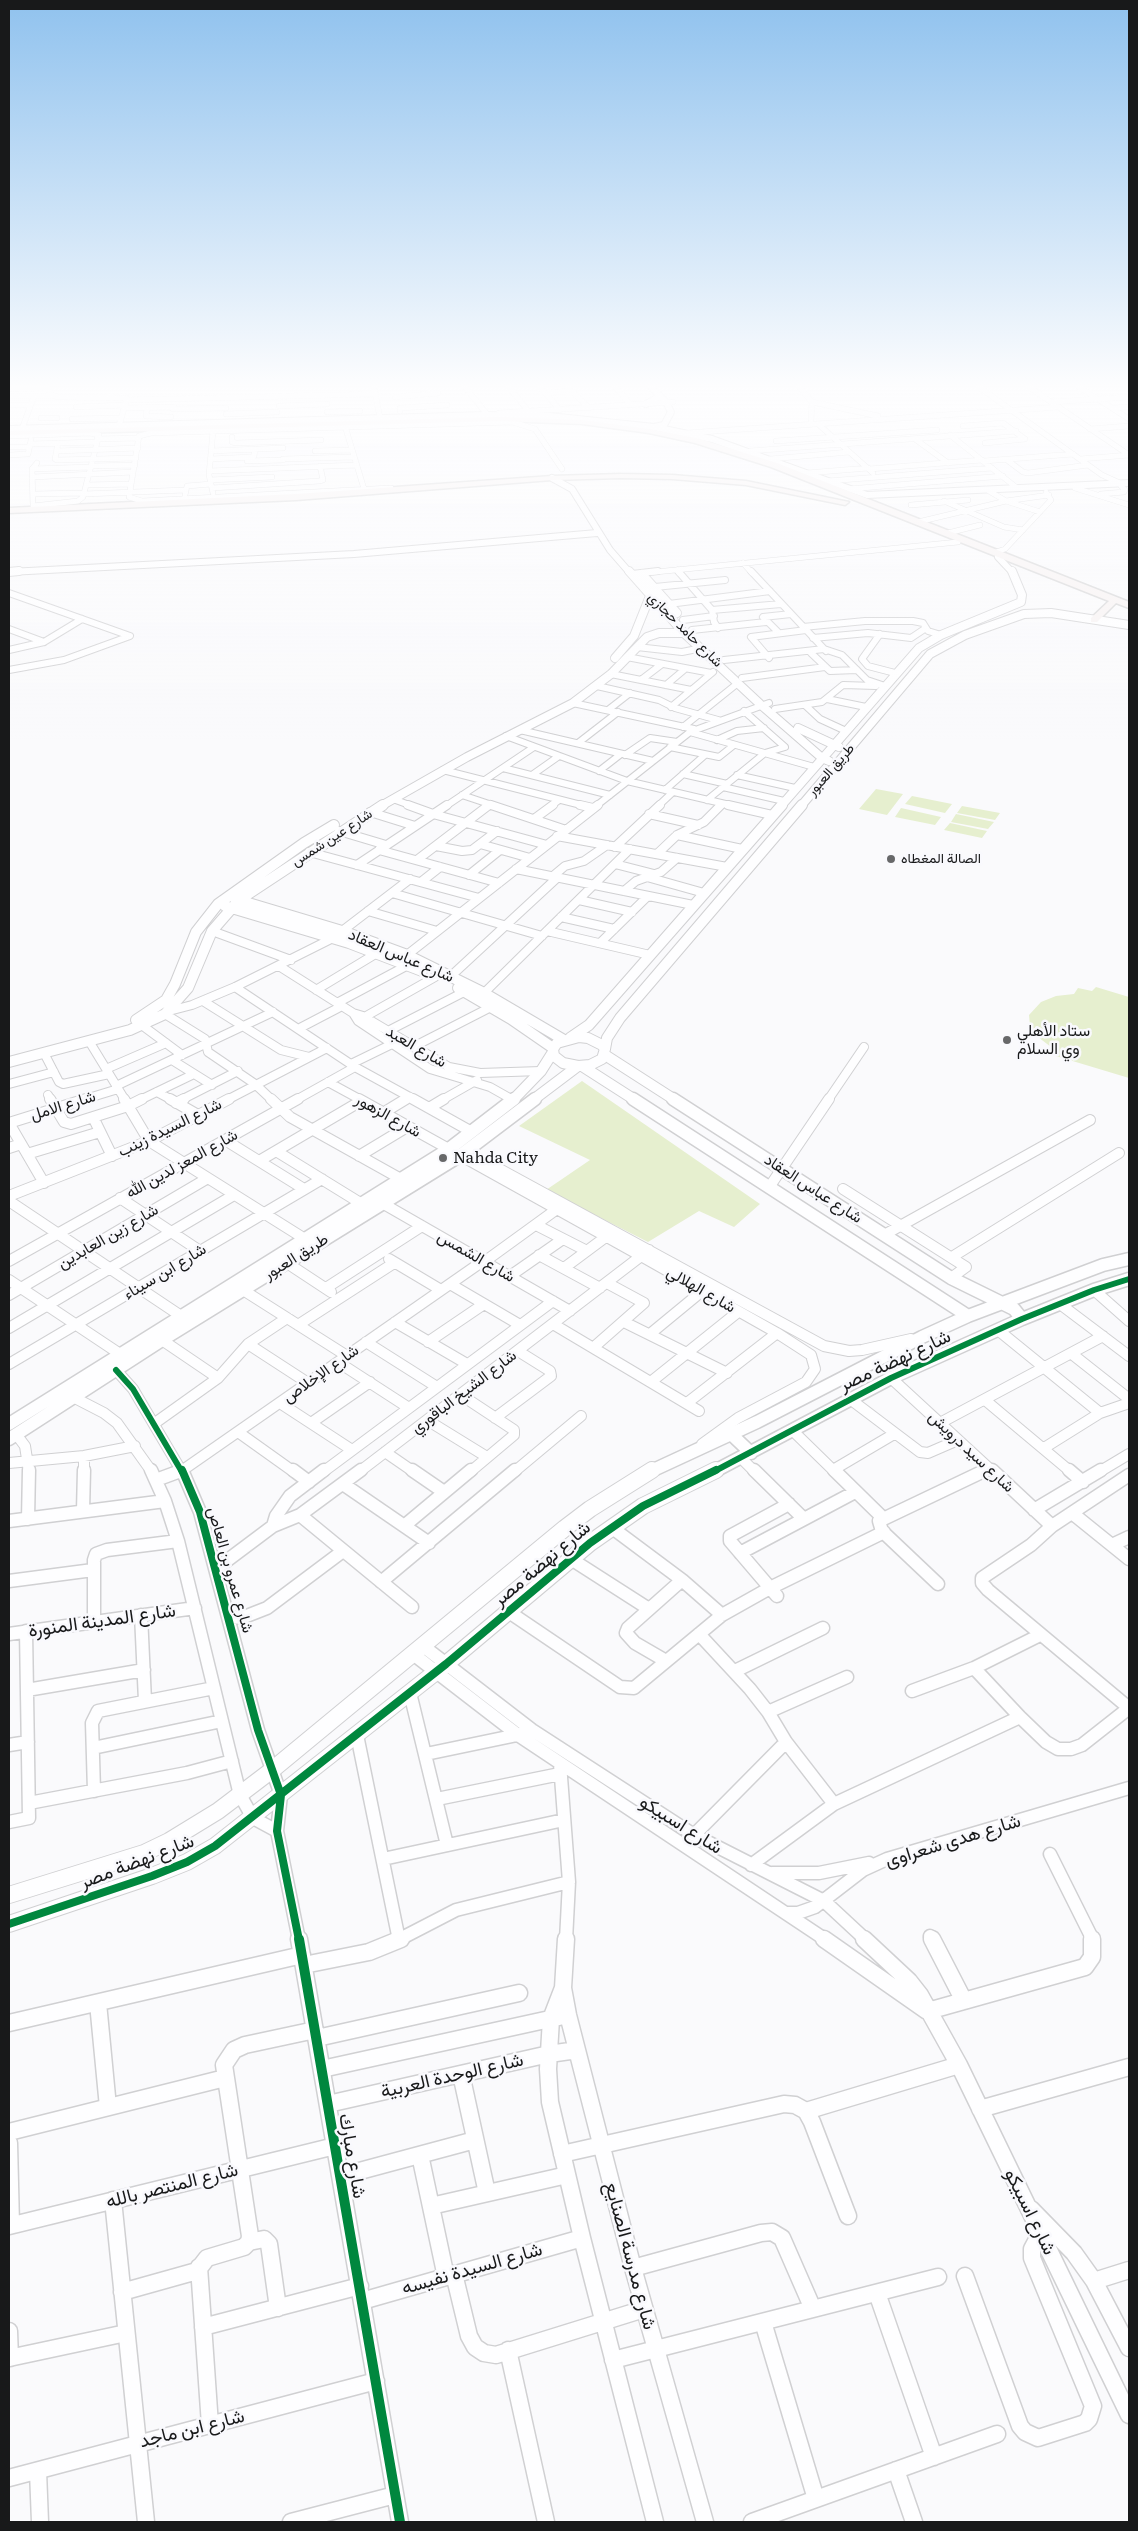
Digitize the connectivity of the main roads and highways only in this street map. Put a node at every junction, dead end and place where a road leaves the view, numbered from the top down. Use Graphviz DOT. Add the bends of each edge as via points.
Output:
graph roads {
  1 [pos="102,505"];
  2 [pos="852,505"];
  3 [pos="877,505"];
  4 [pos="9,511"];
  5 [pos="997,555"];
  6 [pos="1111,603"];
  7 [pos="1129,605"];
  8 [pos="1129,611"];
  9 [pos="1094,620"];
  1 -- 4 [label="highway"];
  2 -- 5 [label="highway"];
  3 -- 5 [label="highway"];
  5 -- 6 [label="highway"];
  5 -- 7 [label="highway"];
  6 -- 8 [label="highway"];
  6 -- 9 [label="highway"];
}
